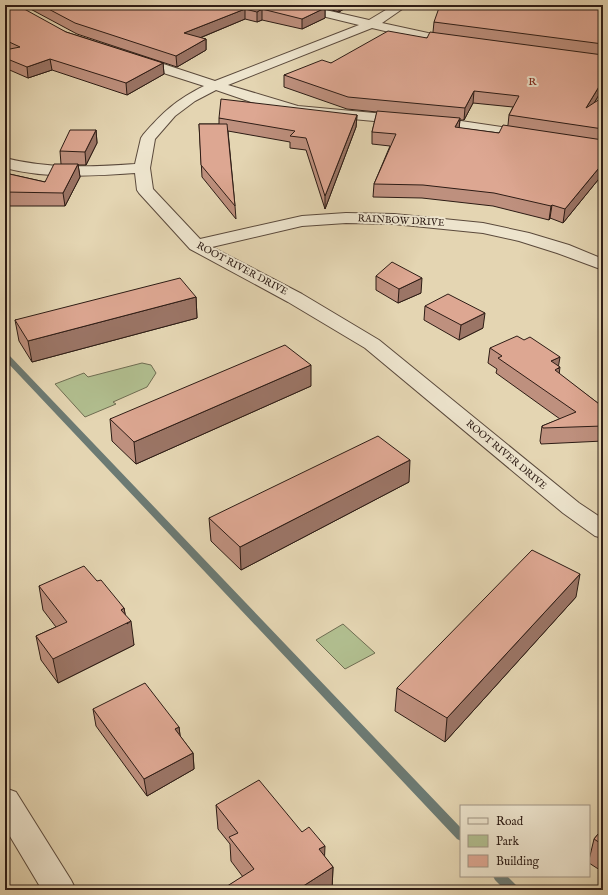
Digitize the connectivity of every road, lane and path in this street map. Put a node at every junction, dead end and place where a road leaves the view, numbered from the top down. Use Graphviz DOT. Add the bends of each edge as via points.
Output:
graph roads {
  1 [pos="289,5"];
  2 [pos="402,5"];
  3 [pos="371,24"];
  4 [pos="474,43"];
  5 [pos="123,55"];
  6 [pos="215,86"];
  7 [pos="544,138"];
  8 [pos="5,163"];
  9 [pos="142,168"];
  10 [pos="196,245"];
  11 [pos="603,266"];
  12 [pos="603,530"];
  13 [pos="5,801"];
  14 [pos="60,890"];
  1 -- 3 [label="street"];
  2 -- 3 [label="street, ROOT RIVER DRIVE"];
  3 -- 4 [label="street" via="428,37"];
  3 -- 6 [label="street, ROOT RIVER DRIVE"];
  5 -- 6 [label="street"];
  6 -- 7 [label="street" via="298,110 461,125"];
  6 -- 9 [label="street, ROOT RIVER DRIVE" via="190,98 170,113 148,138"];
  8 -- 9 [label="street" via="46,171 94,172"];
  9 -- 10 [label="street, ROOT RIVER DRIVE" via="145,190"];
  10 -- 11 [label="street, RAINBOW DRIVE" via="302,220 394,219 484,228 523,236"];
  10 -- 12 [label="street, ROOT RIVER DRIVE" via="295,298 372,344 571,508"];
  13 -- 14 [label="street"];
}
